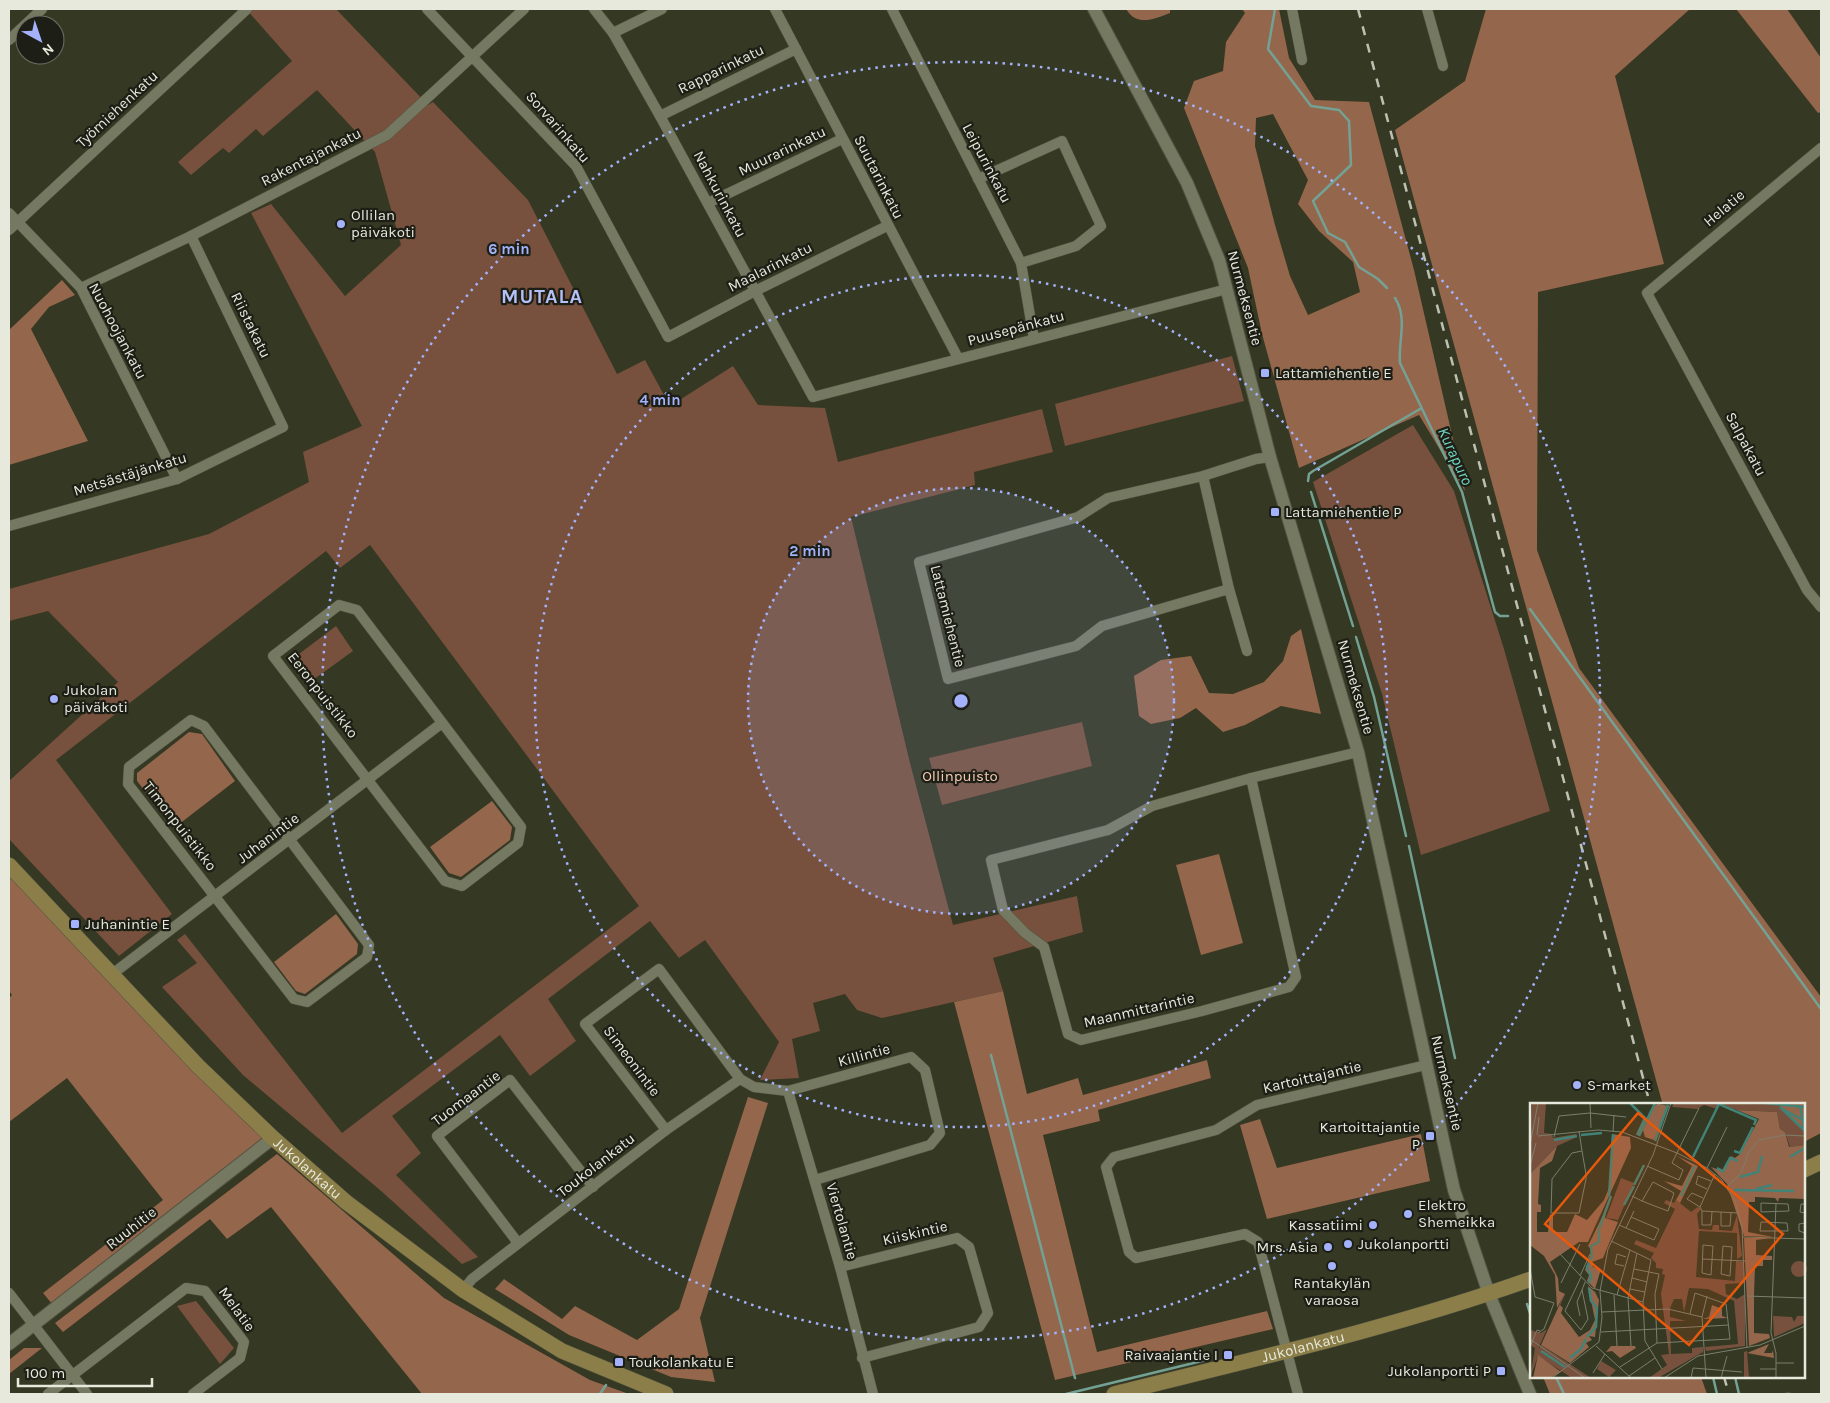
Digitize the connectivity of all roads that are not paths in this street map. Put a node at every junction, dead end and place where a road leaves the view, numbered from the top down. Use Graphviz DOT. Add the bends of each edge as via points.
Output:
graph roads {
  1 [pos="42,9"];
  2 [pos="246,9"];
  3 [pos="428,9"];
  4 [pos="524,9"];
  5 [pos="594,9"];
  6 [pos="662,9"];
  7 [pos="775,9"];
  8 [pos="892,9"];
  9 [pos="1094,9"];
  10 [pos="1292,9"];
  11 [pos="1427,9"];
  12 [pos="613,33"];
  13 [pos="9,40"];
  14 [pos="796,49"];
  15 [pos="474,57"];
  16 [pos="1302,60"];
  17 [pos="1443,66"];
  18 [pos="660,116"];
  19 [pos="842,139"];
  20 [pos="1821,148"];
  21 [pos="978,180"];
  22 [pos="708,203"];
  23 [pos="9,213"];
  24 [pos="18,222"];
  25 [pos="887,226"];
  26 [pos="9,230"];
  27 [pos="191,236"];
  28 [pos="1021,263"];
  29 [pos="81,288"];
  30 [pos="1227,288"];
  31 [pos="754,291"];
  32 [pos="1647,293"];
  33 [pos="668,338"];
  34 [pos="1034,339"];
  35 [pos="958,358"];
  36 [pos="814,397"];
  37 [pos="283,427"];
  38 [pos="1270,457"];
  39 [pos="1203,476"];
  40 [pos="177,479"];
  41 [pos="9,526"];
  42 [pos="1229,589"];
  43 [pos="1821,607"];
  44 [pos="1247,650"];
  45 [pos="442,723"];
  46 [pos="1358,752"];
  47 [pos="1250,778"];
  48 [pos="369,779"];
  49 [pos="291,840"];
  50 [pos="9,865"];
  51 [pos="215,896"];
  52 [pos="111,975"];
  53 [pos="1426,1065"];
  54 [pos="740,1078"];
  55 [pos="788,1091"];
  56 [pos="666,1130"];
  57 [pos="273,1138"];
  58 [pos="1821,1162"];
  59 [pos="1805,1170"];
  60 [pos="815,1180"];
  61 [pos="593,1187"];
  62 [pos="518,1243"];
  63 [pos="840,1266"];
  64 [pos="1530,1278"];
  65 [pos="463,1290"];
  66 [pos="9,1293"];
  67 [pos="1490,1294"];
  68 [pos="34,1325"];
  69 [pos="9,1344"];
  70 [pos="1286,1351"];
  71 [pos="862,1358"];
  72 [pos="72,1375"];
  73 [pos="48,1394"];
  74 [pos="87,1394"];
  75 [pos="193,1394"];
  76 [pos="666,1394"];
  77 [pos="873,1394"];
  78 [pos="1114,1394"];
  79 [pos="1298,1394"];
  80 [pos="1530,1394"];
  1 -- 13 [label="street"];
  2 -- 24 [label="street, Työmiehenkatu"];
  3 -- 15 [label="street, Sorvarinkatu"];
  4 -- 15 [label="street, Rakentajankatu"];
  5 -- 12 [label="street, Nahkurinkatu"];
  6 -- 12 [label="street"];
  7 -- 14 [label="street, Suutarinkatu"];
  8 -- 21 [label="street, Leipurinkatu"];
  9 -- 30 [label="street, Nurmeksentie" via="1187,183 1208,231"];
  10 -- 16 [label="street"];
  11 -- 17 [label="street"];
  12 -- 18 [label="street, Nahkurinkatu"];
  14 -- 18 [label="street, Rapparinkatu"];
  14 -- 19 [label="street, Suutarinkatu"];
  15 -- 27 [label="street, Rakentajankatu" via="387,135"];
  15 -- 33 [label="street, Sorvarinkatu" via="576,166"];
  18 -- 22 [label="street, Nahkurinkatu"];
  19 -- 22 [label="street, Muurarinkatu"];
  19 -- 25 [label="street, Suutarinkatu"];
  20 -- 32 [label="street, Helatie"];
  21 -- 28 [label="street, Leipurinkatu"];
  21 -- 28 [label="street" via="1062,141 1101,226 1076,246"];
  22 -- 31 [label="street, Nahkurinkatu"];
  23 -- 24 [label="street, Nuohoojankatu"];
  24 -- 26 [label="street, Työmiehenkatu"];
  24 -- 29 [label="street, Nuohoojankatu"];
  25 -- 31 [label="street, Maalarinkatu"];
  25 -- 35 [label="street, Suutarinkatu"];
  27 -- 29 [label="street, Rakentajankatu"];
  27 -- 37 [label="street, Riistakatu"];
  28 -- 34 [label="street, Leipurinkatu"];
  29 -- 40 [label="street, Nuohoojankatu"];
  30 -- 34 [label="street, Puusepänkatu"];
  30 -- 38 [label="street, Nurmeksentie"];
  31 -- 33 [label="street, Maalarinkatu"];
  31 -- 36 [label="street, Nahkurinkatu"];
  32 -- 43 [label="street, Salpakatu" via="1807,590"];
  34 -- 35 [label="street, Puusepänkatu"];
  35 -- 36 [label="street, Puusepänkatu"];
  37 -- 40 [label="street, Metsästäjänkatu"];
  38 -- 39 [label="street, Lattamiehentie"];
  38 -- 46 [label="street, Nurmeksentie"];
  39 -- 42 [label="street"];
  39 -- 42 [label="street, Lattamiehentie" via="1108,498 1078,517 919,562 948,678 1076,646 1102,626"];
  40 -- 41 [label="street, Metsästäjänkatu"];
  42 -- 44 [label="street"];
  45 -- 48 [label="street, Juhanintie"];
  45 -- 48 [label="street" via="520,827 518,843 476,876 462,886 445,881"];
  45 -- 48 [label="street, Eeronpuistikko" via="357,610 339,605 274,656"];
  46 -- 47 [label="street, Maanmittarintie"];
  46 -- 53 [label="street, Nurmeksentie"];
  47 -- 47 [label="street, Maanmittarintie" via="1152,806 1108,830 991,860 1003,910 1044,947 1068,1034 1081,1040 1289,987 1296,977"];
  48 -- 49 [label="street, Juhanintie"];
  49 -- 51 [label="street, Juhanintie"];
  49 -- 51 [label="street" via="368,945 367,957 308,1002 294,999"];
  49 -- 51 [label="street, Timonpuistikko" via="204,726 191,720 129,767 128,784"];
  50 -- 52 [label="main road, Jukolankatu"];
  51 -- 52 [label="street, Juhanintie"];
  52 -- 57 [label="main road, Jukolankatu"];
  53 -- 67 [label="street, Nurmeksentie" via="1454,1190"];
  53 -- 70 [label="street, Kartoittajantie" via="1257,1105 1216,1130 1114,1157 1106,1167 1129,1252 1136,1258 1245,1234 1258,1242"];
  54 -- 55 [label="street" via="754,1087"];
  54 -- 56 [label="street, Toukolankatu"];
  54 -- 56 [label="street, Simeonintie" via="659,969 585,1024"];
  55 -- 60 [label="street, Viertolantie"];
  55 -- 60 [label="street, Killintie" via="912,1057 925,1070 940,1133 930,1145"];
  56 -- 61 [label="street, Toukolankatu"];
  57 -- 65 [label="main road, Jukolankatu" via="346,1202"];
  57 -- 68 [label="street, Ruuhitie"];
  58 -- 59 [label="main road"];
  60 -- 63 [label="street, Viertolantie"];
  61 -- 62 [label="street, Toukolankatu"];
  61 -- 62 [label="street, Tuomaantie" via="510,1080 437,1136"];
  62 -- 65 [label="street, Toukolankatu" via="472,1279"];
  63 -- 71 [label="street, Viertolantie"];
  63 -- 71 [label="street, Kiiskintie" via="957,1238 969,1247 988,1313 979,1327"];
  64 -- 67 [label="main road, Jukolankatu"];
  65 -- 76 [label="main road, Jukolankatu" via="562,1351"];
  66 -- 68 [label="street"];
  67 -- 70 [label="main road, Jukolankatu"];
  67 -- 80 [label="street, Nurmeksentie"];
  68 -- 69 [label="street, Ruuhitie"];
  68 -- 72 [label="street"];
  70 -- 78 [label="main road, Jukolankatu"];
  70 -- 79 [label="street"];
  71 -- 77 [label="street, Viertolantie"];
  72 -- 73 [label="street"];
  72 -- 74 [label="street"];
  72 -- 75 [label="street, Melatie" via="186,1288 205,1291 244,1342 240,1358"];
}
